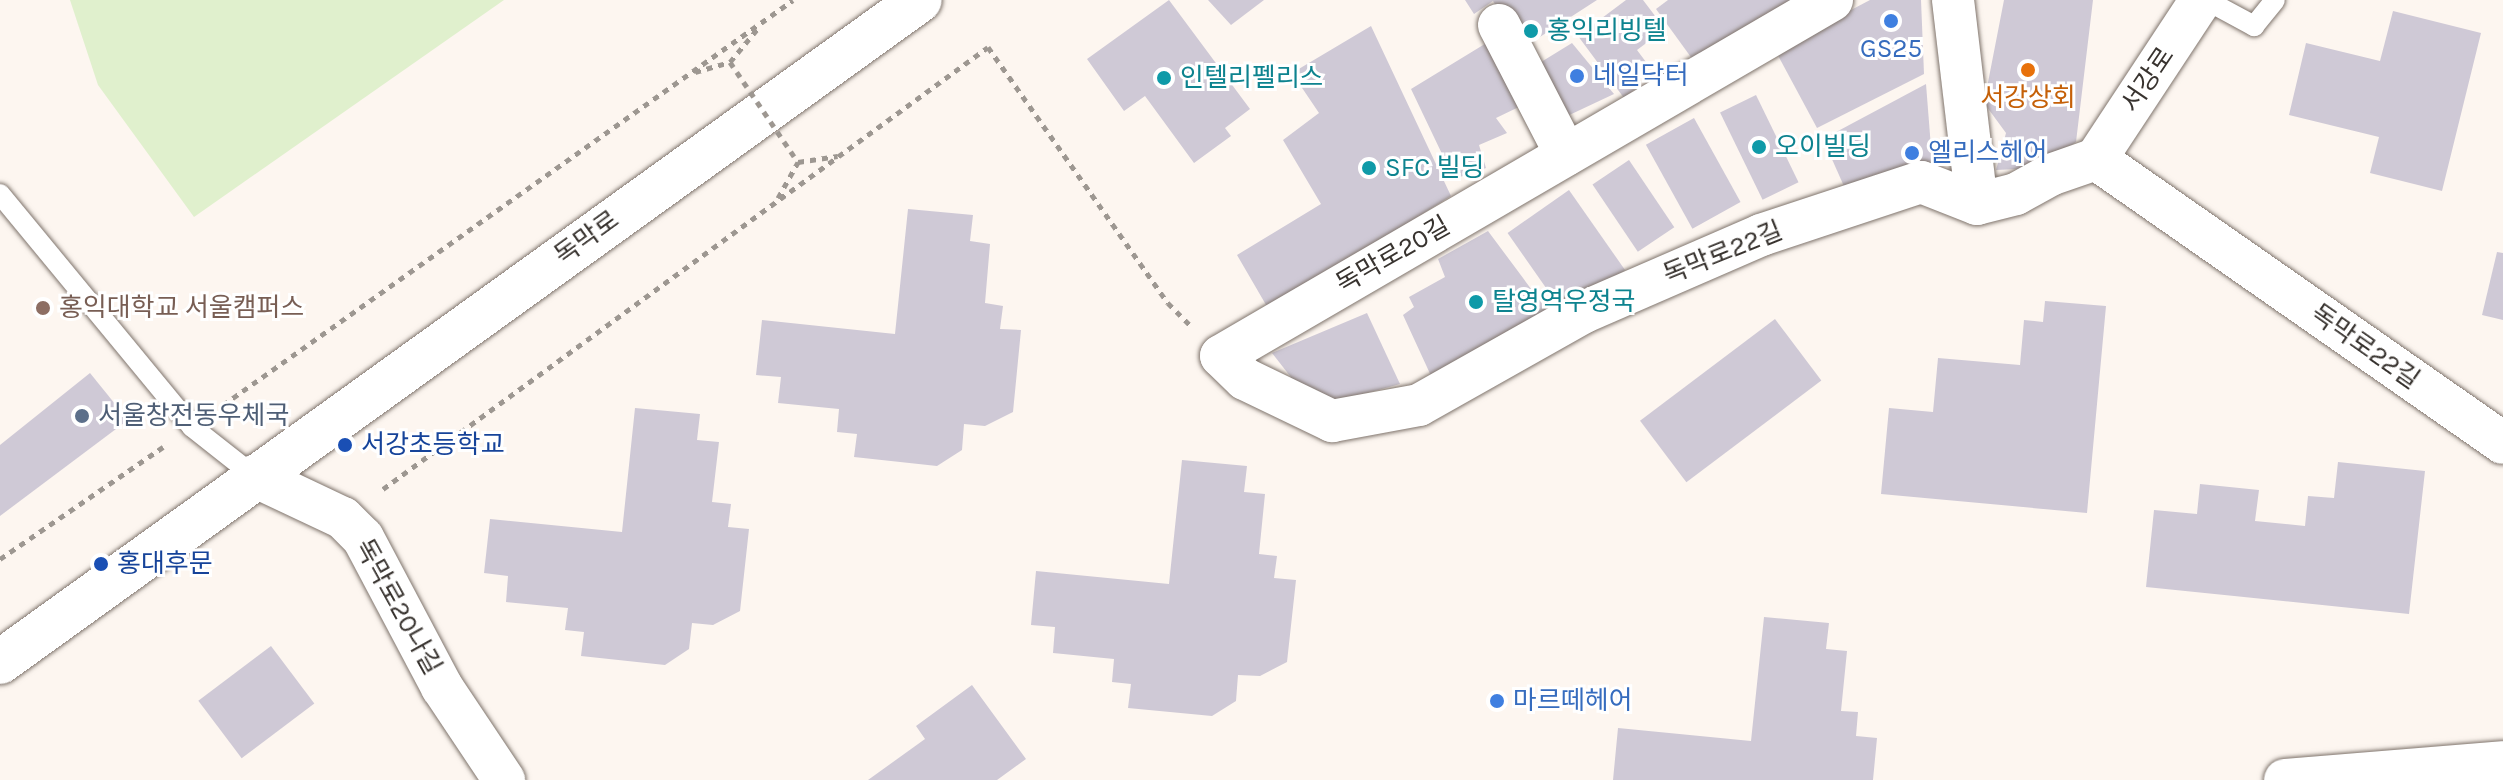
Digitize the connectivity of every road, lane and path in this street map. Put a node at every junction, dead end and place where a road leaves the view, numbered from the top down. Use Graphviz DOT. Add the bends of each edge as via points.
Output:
graph roads {
  1 [pos="793,0"];
  2 [pos="920,0"];
  3 [pos="1832,0"];
  4 [pos="1953,0"];
  5 [pos="2204,0"];
  6 [pos="2275,0"];
  7 [pos="764,20"];
  8 [pos="1499,25"];
  9 [pos="730,62"];
  10 [pos="690,73"];
  11 [pos="1566,155"];
  12 [pos="839,156"];
  13 [pos="2096,159"];
  14 [pos="798,162"];
  15 [pos="0,194"];
  16 [pos="776,202"];
  17 [pos="1977,204"];
  18 [pos="1221,356"];
  19 [pos="192,427"];
  20 [pos="2503,443"];
  21 [pos="254,476"];
  22 [pos="343,518"];
  23 [pos="0,559"];
  24 [pos="0,662"];
  25 [pos="2503,762"];
  26 [pos="504,780"];
  27 [pos="2285,780"];
  1 -- 7 [label="path"];
  2 -- 21 [label="main road, 독막로"];
  3 -- 11 [label="street, 독막로20길"];
  4 -- 17 [label="street"];
  5 -- 6 [label="lane" via="2254,26"];
  5 -- 13 [label="street, 서강로"];
  7 -- 9 [label="path"];
  7 -- 10 [label="path"];
  8 -- 11 [label="street"];
  9 -- 10 [label="path"];
  9 -- 14 [label="path, bridge"];
  10 -- 19 [label="path"];
  11 -- 18 [label="street, 독막로20길"];
  12 -- 14 [label="path"];
  12 -- 16 [label="path"];
  12 -- 18 [label="path" via="988,47 1168,303"];
  13 -- 17 [label="street" via="2016,194"];
  13 -- 20 [label="street, 독막로22길"];
  14 -- 16 [label="path"];
  15 -- 19 [label="lane"];
  16 -- 22 [label="path"];
  17 -- 18 [label="street, 독막로22길" via="1921,182 1761,235 1584,312 1419,405 1332,421 1245,379"];
  19 -- 21 [label="lane"];
  19 -- 23 [label="path"];
  21 -- 22 [label="street, 독막로20나길"];
  21 -- 24 [label="main road, 독막로"];
  22 -- 26 [label="street, 독막로20나길" via="363,538 442,687"];
  25 -- 27 [label="street"];
}
